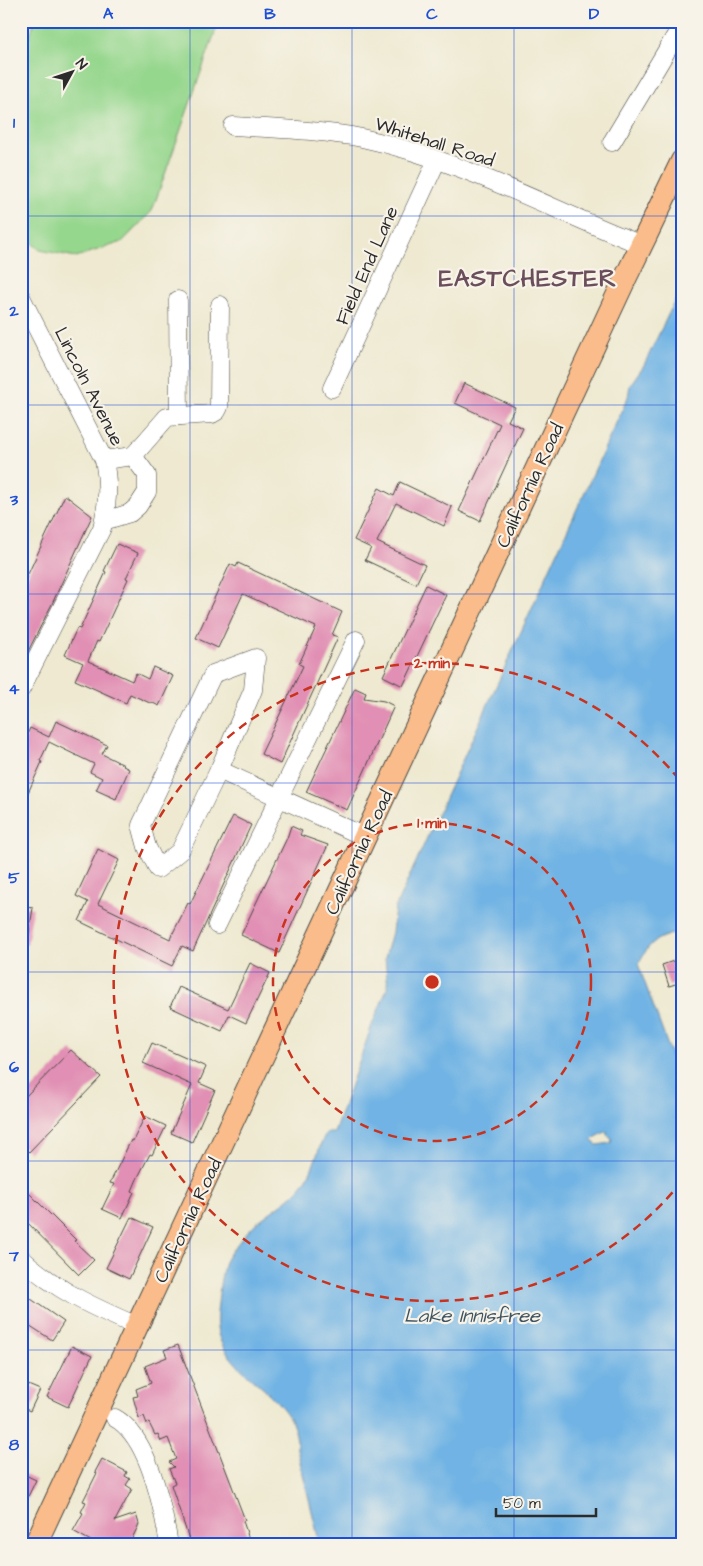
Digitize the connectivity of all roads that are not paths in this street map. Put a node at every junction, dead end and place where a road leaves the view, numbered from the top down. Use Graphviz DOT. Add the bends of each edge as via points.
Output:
graph roads {
  1 [pos="682,25"];
  2 [pos="233,126"];
  3 [pos="612,142"];
  4 [pos="437,160"];
  5 [pos="682,161"];
  6 [pos="642,245"];
  7 [pos="21,297"];
  8 [pos="178,300"];
  9 [pos="220,306"];
  10 [pos="332,388"];
  11 [pos="179,416"];
  12 [pos="133,456"];
  13 [pos="104,460"];
  14 [pos="104,521"];
  15 [pos="356,640"];
  16 [pos="22,683"];
  17 [pos="219,770"];
  18 [pos="278,797"];
  19 [pos="365,837"];
  20 [pos="218,925"];
  21 [pos="21,1258"];
  22 [pos="137,1326"];
  23 [pos="115,1418"];
  24 [pos="35,1545"];
  25 [pos="169,1545"];
  1 -- 3 [label="street"];
  2 -- 4 [label="street, Whitehall Road" via="360,138"];
  4 -- 6 [label="street, Whitehall Road"];
  4 -- 10 [label="street, Field End Lane"];
  5 -- 6 [label="main road, California Road"];
  6 -- 19 [label="main road, California Road"];
  7 -- 13 [label="street, Lincoln Avenue"];
  8 -- 11 [label="street"];
  9 -- 11 [label="street" via="219,407 212,414"];
  11 -- 12 [label="street" via="167,417"];
  12 -- 13 [label="street"];
  12 -- 14 [label="street" via="147,475 147,492 130,513"];
  13 -- 14 [label="street, Lincoln Avenue" via="108,479"];
  14 -- 16 [label="street, Lincoln Avenue"];
  15 -- 18 [label="street"];
  17 -- 17 [label="street" via="253,690 256,658 213,674 141,824 147,847 158,869 180,851"];
  17 -- 18 [label="street"];
  18 -- 19 [label="street"];
  18 -- 20 [label="street"];
  19 -- 22 [label="main road, California Road"];
  21 -- 22 [label="street" via="60,1289"];
  22 -- 24 [label="main road, California Road"];
  23 -- 25 [label="street" via="124,1422 147,1459"];
}
